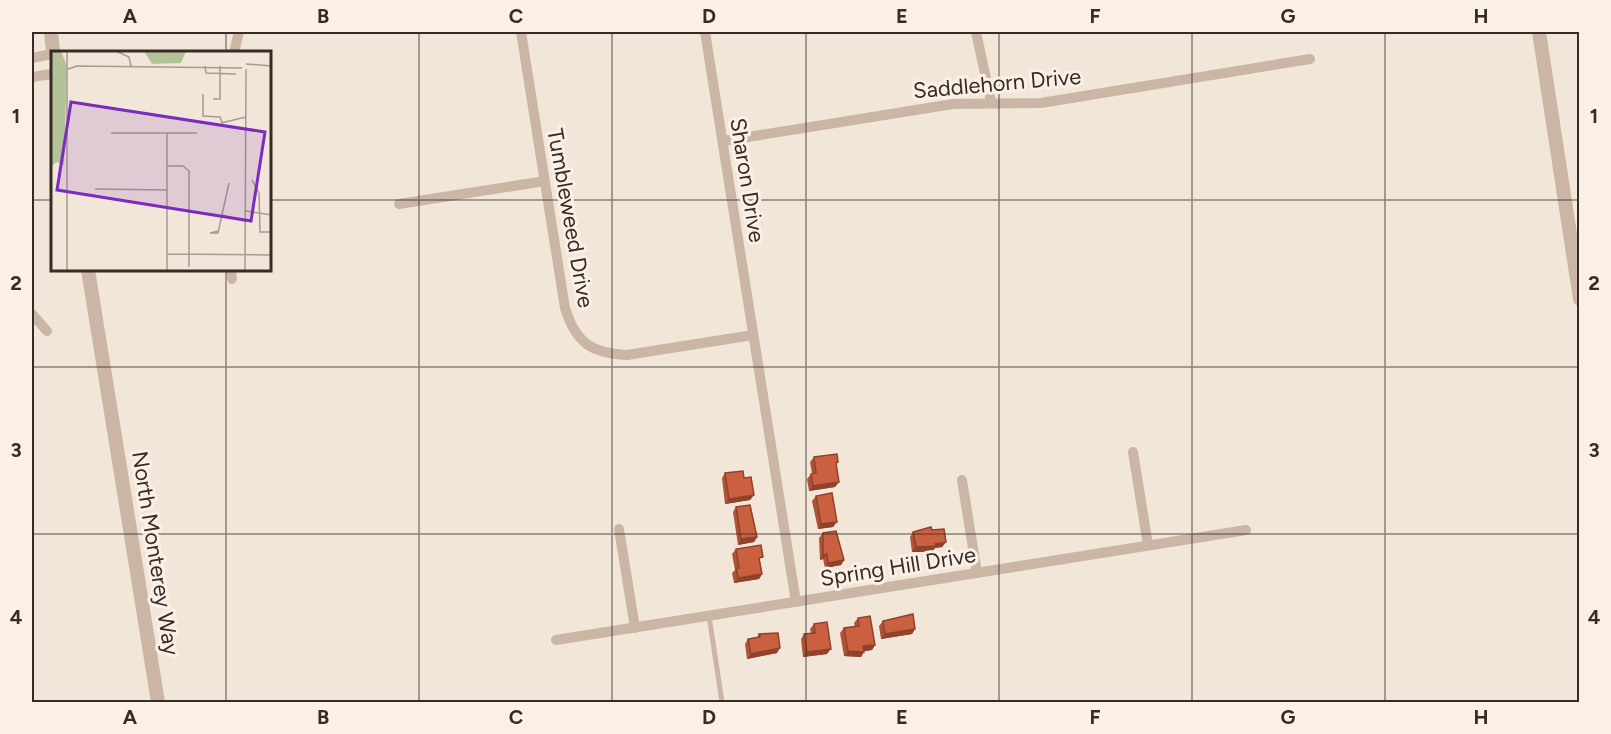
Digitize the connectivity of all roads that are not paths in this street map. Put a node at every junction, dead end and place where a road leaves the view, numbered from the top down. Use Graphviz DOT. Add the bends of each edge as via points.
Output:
graph roads {
  1 [pos="51,32"];
  2 [pos="239,32"];
  3 [pos="521,32"];
  4 [pos="705,32"];
  5 [pos="976,32"];
  6 [pos="1539,32"];
  7 [pos="53,51"];
  8 [pos="234,51"];
  9 [pos="51,53"];
  10 [pos="32,58"];
  11 [pos="1310,59"];
  12 [pos="51,74"];
  13 [pos="32,77"];
  14 [pos="990,102"];
  15 [pos="723,141"];
  16 [pos="545,181"];
  17 [pos="399,204"];
  18 [pos="88,272"];
  19 [pos="1580,299"];
  20 [pos="32,314"];
  21 [pos="47,331"];
  22 [pos="753,336"];
  23 [pos="1133,452"];
  24 [pos="962,480"];
  25 [pos="619,529"];
  26 [pos="1246,530"];
  27 [pos="1148,545"];
  28 [pos="977,573"];
  29 [pos="796,602"];
  30 [pos="709,616"];
  31 [pos="635,628"];
  32 [pos="556,640"];
  33 [pos="158,702"];
  34 [pos="722,702"];
  1 -- 7 [label="street"];
  2 -- 8 [label="street"];
  3 -- 16 [label="street, Tumbleweed Drive"];
  4 -- 15 [label="street, Sharon Drive"];
  5 -- 14 [label="street"];
  6 -- 19 [label="street"];
  9 -- 10 [label="street"];
  11 -- 14 [label="street, Saddlehorn Drive" via="1041,103"];
  12 -- 13 [label="street"];
  14 -- 15 [label="street, Saddlehorn Drive" via="952,104"];
  15 -- 22 [label="street, Sharon Drive"];
  16 -- 17 [label="street"];
  16 -- 22 [label="street, Tumbleweed Drive" via="565,308 570,325 582,341 598,351 627,355"];
  18 -- 33 [label="street, North Monterey Way"];
  20 -- 21 [label="street"];
  22 -- 29 [label="street, Sharon Drive"];
  23 -- 27 [label="street"];
  24 -- 28 [label="street"];
  25 -- 31 [label="street"];
  26 -- 27 [label="street, Spring Hill Drive"];
  27 -- 28 [label="street, Spring Hill Drive"];
  28 -- 29 [label="street, Spring Hill Drive"];
  29 -- 30 [label="street, Spring Hill Drive"];
  30 -- 31 [label="street, Spring Hill Drive"];
  30 -- 34 [label="lane"];
  31 -- 32 [label="street, Spring Hill Drive"];
}
